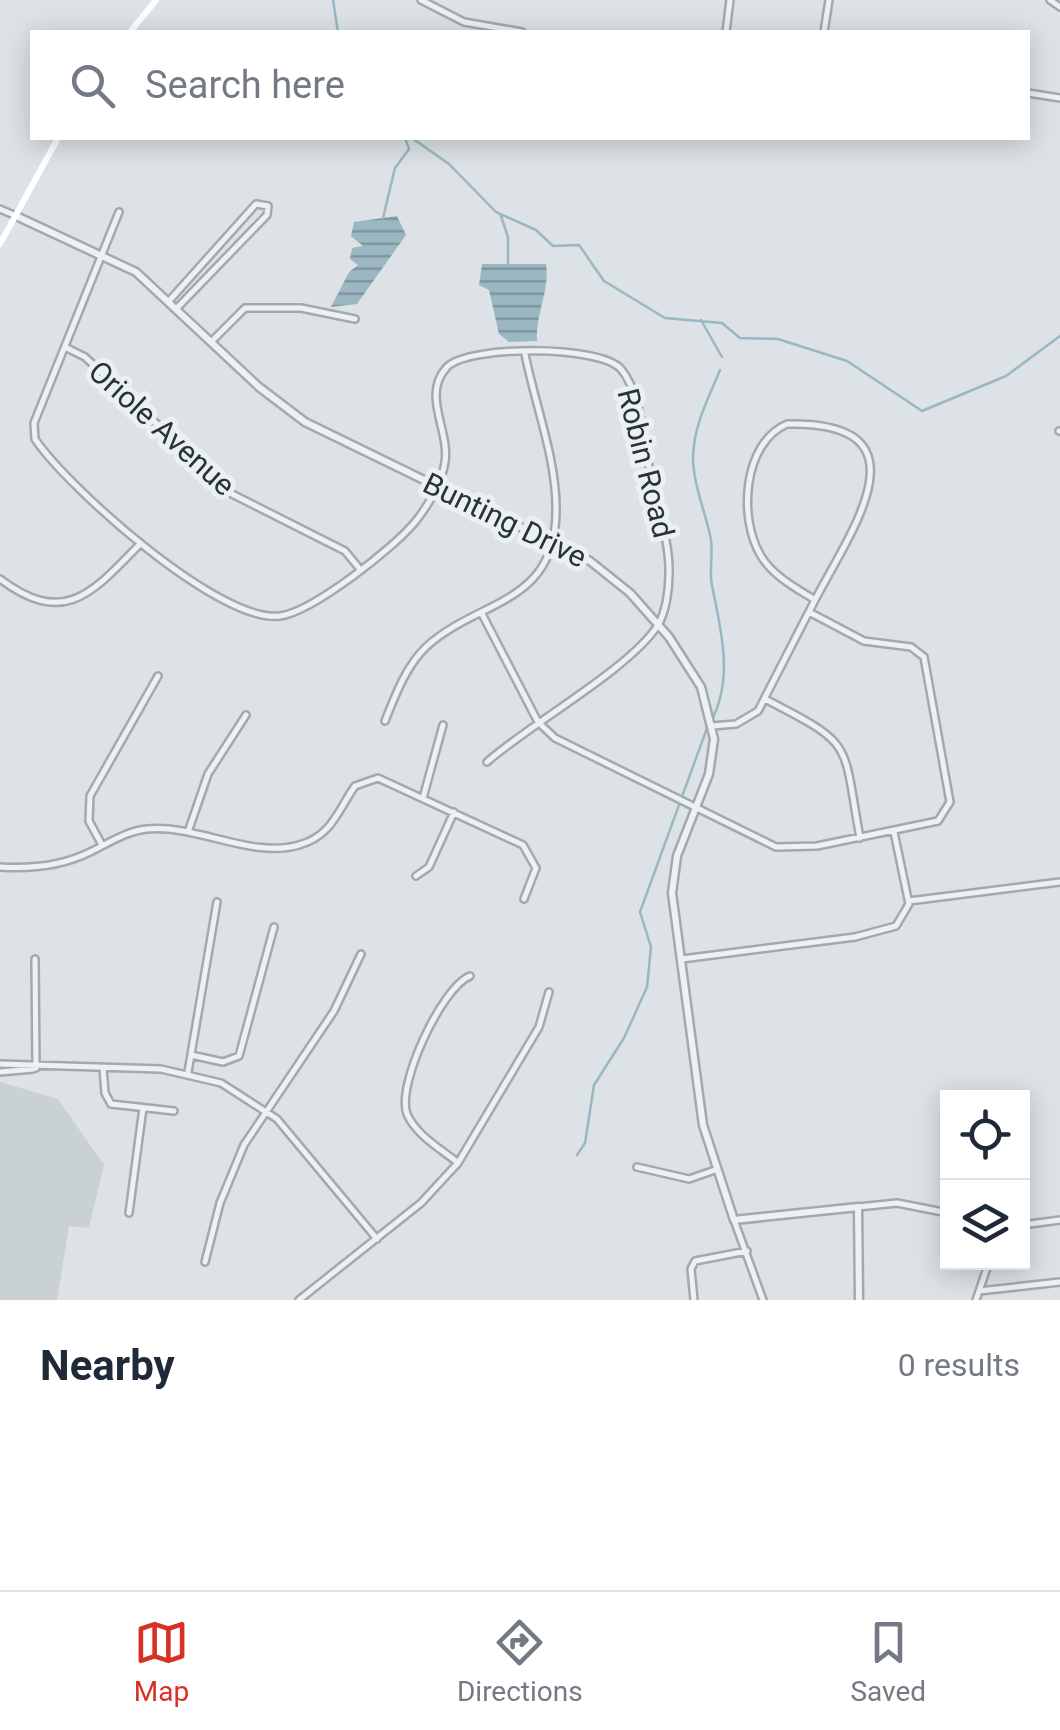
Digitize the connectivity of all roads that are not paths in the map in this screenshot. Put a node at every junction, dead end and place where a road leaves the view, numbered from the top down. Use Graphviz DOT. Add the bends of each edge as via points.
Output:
graph roads {
  1 [pos="156,0"];
  2 [pos="421,0"];
  3 [pos="730,0"];
  4 [pos="828,0"];
  5 [pos="1050,0"];
  6 [pos="1060,7"];
  7 [pos="132,30"];
  8 [pos="510,30"];
  9 [pos="726,30"];
  10 [pos="824,30"];
  11 [pos="1030,93"];
  12 [pos="1060,98"];
  13 [pos="57,140"];
  14 [pos="0,208"];
  15 [pos="119,212"];
  16 [pos="14,215"];
  17 [pos="0,244"];
  18 [pos="105,254"];
  19 [pos="200,264"];
  20 [pos="211,274"];
  21 [pos="169,300"];
  22 [pos="177,308"];
  23 [pos="355,319"];
  24 [pos="213,340"];
  25 [pos="67,348"];
  26 [pos="525,354"];
  27 [pos="437,485"];
  28 [pos="552,539"];
  29 [pos="140,544"];
  30 [pos="359,568"];
  31 [pos="0,579"];
  32 [pos="815,600"];
  33 [pos="809,612"];
  34 [pos="482,614"];
  35 [pos="659,624"];
  36 [pos="158,676"];
  37 [pos="764,699"];
  38 [pos="246,715"];
  39 [pos="384,720"];
  40 [pos="538,722"];
  41 [pos="443,725"];
  42 [pos="712,726"];
  43 [pos="488,762"];
  44 [pos="422,798"];
  45 [pos="695,808"];
  46 [pos="454,812"];
  47 [pos="188,832"];
  48 [pos="894,832"];
  49 [pos="860,838"];
  50 [pos="102,846"];
  51 [pos="0,867"];
  52 [pos="416,876"];
  53 [pos="1060,882"];
  54 [pos="524,898"];
  55 [pos="909,901"];
  56 [pos="217,902"];
  57 [pos="274,927"];
  58 [pos="361,954"];
  59 [pos="36,959"];
  60 [pos="682,959"];
  61 [pos="470,976"];
  62 [pos="549,992"];
  63 [pos="191,1055"];
  64 [pos="0,1068"];
  65 [pos="36,1068"];
  66 [pos="103,1068"];
  67 [pos="188,1072"];
  68 [pos="143,1108"];
  69 [pos="174,1111"];
  70 [pos="269,1112"];
  71 [pos="458,1163"];
  72 [pos="637,1167"];
  73 [pos="715,1170"];
  74 [pos="858,1207"];
  75 [pos="940,1211"];
  76 [pos="130,1213"];
  77 [pos="734,1220"];
  78 [pos="1060,1220"];
  79 [pos="1030,1223"];
  80 [pos="377,1239"];
  81 [pos="747,1251"];
  82 [pos="204,1262"];
  83 [pos="986,1270"];
  84 [pos="1060,1282"];
  85 [pos="980,1290"];
  86 [pos="299,1300"];
  87 [pos="694,1300"];
  88 [pos="763,1300"];
  89 [pos="858,1300"];
  90 [pos="976,1300"];
  1 -- 7 [label="main road"];
  2 -- 8 [label="street" via="464,22"];
  3 -- 9 [label="street"];
  4 -- 10 [label="street"];
  5 -- 6 [label="street"];
  11 -- 12 [label="street"];
  13 -- 16 [label="main road"];
  14 -- 16 [label="street, Bunting Drive"];
  15 -- 18 [label="street, Robin Road"];
  16 -- 17 [label="main road"];
  16 -- 18 [label="street, Bunting Drive"];
  18 -- 21 [label="street, Bunting Drive"];
  18 -- 25 [label="street, Robin Road"];
  19 -- 20 [label="street"];
  19 -- 20 [label="street" via="256,204 268,206 267,215"];
  19 -- 21 [label="street"];
  20 -- 22 [label="street"];
  21 -- 22 [label="street, Bunting Drive"];
  22 -- 24 [label="street, Bunting Drive"];
  23 -- 24 [label="street" via="301,308 245,308"];
  24 -- 27 [label="street, Bunting Drive" via="295,416"];
  25 -- 29 [label="street, Robin Road" via="34,423 34,439"];
  25 -- 30 [label="street, Oriole Avenue" via="85,357 232,494 345,550"];
  26 -- 27 [label="street, Robin Road" via="468,356 443,372 436,398 446,452"];
  26 -- 28 [label="street" via="555,497"];
  26 -- 35 [label="street, Robin Road" via="598,356 627,378 668,558"];
  27 -- 28 [label="street, Bunting Drive"];
  27 -- 30 [label="street, Robin Road" via="408,530"];
  28 -- 34 [label="street" via="529,584"];
  28 -- 35 [label="street, Bunting Drive" via="602,569"];
  29 -- 30 [label="street, Robin Road" via="188,581 270,617 303,609"];
  29 -- 31 [label="street" via="96,589 73,601 37,601"];
  32 -- 32 [label="street" via="870,492 873,472 846,435 787,424 768,435 756,455 750,521 768,566"];
  32 -- 33 [label="street"];
  33 -- 37 [label="street"];
  33 -- 48 [label="street" via="864,641 911,647 927,662 950,806 938,821"];
  34 -- 39 [label="street" via="424,649"];
  34 -- 40 [label="street"];
  35 -- 40 [label="street"];
  35 -- 42 [label="street, Bunting Drive" via="696,678"];
  36 -- 50 [label="street" via="90,796 89,821"];
  37 -- 42 [label="street" via="742,722"];
  37 -- 49 [label="street" via="826,731 843,748"];
  38 -- 47 [label="street" via="208,774"];
  40 -- 43 [label="street"];
  40 -- 45 [label="street" via="564,744"];
  41 -- 44 [label="street"];
  42 -- 45 [label="street, Bunting Drive" via="712,766"];
  44 -- 46 [label="street"];
  44 -- 47 [label="street" via="369,778 352,790 321,834 285,848"];
  45 -- 49 [label="street" via="782,849"];
  45 -- 60 [label="street, Bunting Drive" via="673,874"];
  46 -- 52 [label="street" via="428,867"];
  46 -- 54 [label="street" via="530,852 536,872"];
  47 -- 50 [label="street" via="145,829"];
  48 -- 49 [label="street"];
  48 -- 55 [label="street"];
  50 -- 51 [label="street" via="53,865"];
  53 -- 55 [label="street"];
  55 -- 60 [label="street" via="902,922 880,932"];
  56 -- 63 [label="street"];
  57 -- 63 [label="street" via="239,1056 223,1062"];
  58 -- 70 [label="street" via="334,1011"];
  59 -- 65 [label="street"];
  60 -- 73 [label="street, Bunting Drive"];
  61 -- 71 [label="street" via="453,990 404,1090 413,1124"];
  62 -- 71 [label="street" via="534,1036"];
  63 -- 67 [label="street"];
  64 -- 65 [label="street"];
  65 -- 66 [label="street"];
  66 -- 67 [label="street"];
  66 -- 68 [label="street" via="110,1104"];
  67 -- 70 [label="street" via="221,1082"];
  68 -- 69 [label="street"];
  68 -- 76 [label="street"];
  70 -- 80 [label="street"];
  70 -- 82 [label="street" via="238,1157"];
  71 -- 80 [label="street"];
  72 -- 73 [label="street" via="688,1179"];
  73 -- 77 [label="street, Bunting Drive"];
  74 -- 75 [label="street" via="906,1203"];
  74 -- 77 [label="street"];
  74 -- 89 [label="street"];
  77 -- 81 [label="street, Bunting Drive"];
  78 -- 79 [label="street"];
  80 -- 86 [label="street"];
  81 -- 87 [label="street" via="693,1263"];
  81 -- 88 [label="street, Bunting Drive"];
  83 -- 85 [label="street"];
  84 -- 85 [label="street"];
  85 -- 90 [label="street"];
}
